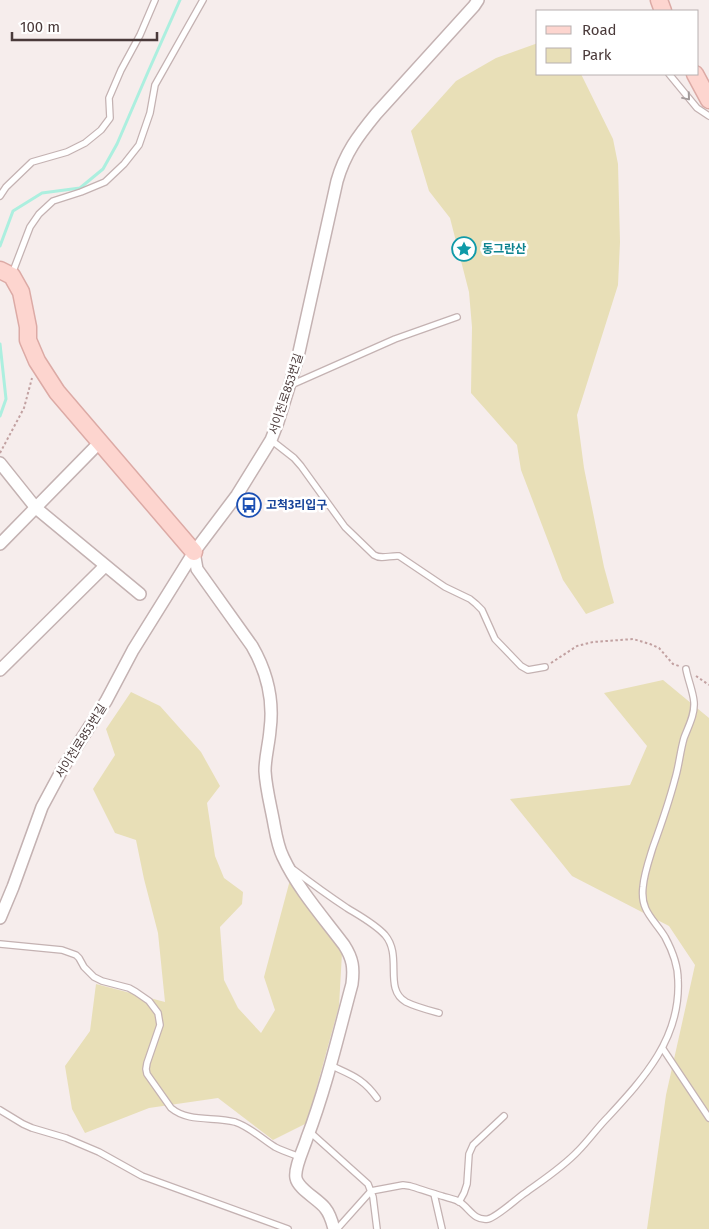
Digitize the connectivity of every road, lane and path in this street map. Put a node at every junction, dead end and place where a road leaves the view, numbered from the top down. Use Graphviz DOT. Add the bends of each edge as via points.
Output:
graph roads {
  1 [pos="155,0"];
  2 [pos="203,0"];
  3 [pos="473,2"];
  4 [pos="670,75"];
  5 [pos="696,75"];
  6 [pos="709,100"];
  7 [pos="709,116"];
  8 [pos="0,196"];
  9 [pos="6,273"];
  10 [pos="458,317"];
  11 [pos="37,361"];
  12 [pos="290,385"];
  13 [pos="270,440"];
  14 [pos="100,442"];
  15 [pos="0,453"];
  16 [pos="0,463"];
  17 [pos="36,508"];
  18 [pos="0,544"];
  19 [pos="194,552"];
  20 [pos="105,566"];
  21 [pos="140,594"];
  22 [pos="545,667"];
  23 [pos="686,669"];
  24 [pos="0,670"];
  25 [pos="709,685"];
  26 [pos="287,865"];
  27 [pos="0,918"];
  28 [pos="0,944"];
  29 [pos="439,1013"];
  30 [pos="663,1049"];
  31 [pos="330,1065"];
  32 [pos="377,1098"];
  33 [pos="0,1110"];
  34 [pos="504,1116"];
  35 [pos="709,1118"];
  36 [pos="310,1132"];
  37 [pos="300,1157"];
  38 [pos="372,1191"];
  39 [pos="434,1194"];
  40 [pos="459,1202"];
  41 [pos="288,1229"];
  42 [pos="335,1229"];
  43 [pos="378,1229"];
  44 [pos="442,1229"];
  1 -- 8 [label="lane" via="109,98 110,118 101,130 85,144 32,162"];
  2 -- 9 [label="lane" via="155,85 139,145 105,182 53,201 39,214"];
  3 -- 12 [label="street, 서이천로853번길" via="376,114 352,145 341,167"];
  4 -- 7 [label="lane, one-way" via="697,108"];
  5 -- 6 [label="street"];
  9 -- 11 [label="street" via="21,292 28,340"];
  10 -- 12 [label="lane" via="394,339"];
  11 -- 14 [label="street" via="57,392"];
  11 -- 15 [label="path" via="24,408"];
  12 -- 13 [label="street, 서이천로853번길"];
  13 -- 19 [label="street, 서이천로853번길" via="237,495"];
  13 -- 22 [label="lane" via="294,458 345,527 374,555 378,558 399,556 445,587 470,599 482,610 495,639 521,666 528,670"];
  14 -- 17 [label="street"];
  14 -- 19 [label="street"];
  16 -- 17 [label="street"];
  17 -- 18 [label="street"];
  17 -- 20 [label="street"];
  19 -- 26 [label="street" via="197,569 252,646 269,687 272,714 265,774 278,845"];
  19 -- 27 [label="street, 서이천로853번길" via="52,788"];
  20 -- 21 [label="street"];
  20 -- 24 [label="street"];
  22 -- 23 [label="path" via="578,646 633,639 659,648 673,664"];
  23 -- 25 [label="path"];
  23 -- 30 [label="lane" via="694,702 693,715 646,870 642,898 676,963 677,1003"];
  26 -- 29 [label="lane" via="384,934 394,955 394,983 398,994 406,1002"];
  26 -- 31 [label="street" via="344,945 354,968"];
  28 -- 37 [label="lane" via="62,950 76,955 94,977 129,988 149,1000 158,1013 160,1025 147,1063 147,1074 171,1108 192,1118 229,1121 245,1126 274,1146"];
  30 -- 35 [label="lane"];
  30 -- 40 [label="lane" via="634,1089 578,1152 498,1214 477,1218"];
  31 -- 32 [label="lane" via="360,1080"];
  31 -- 36 [label="street"];
  33 -- 41 [label="lane" via="32,1128 99,1152 142,1176"];
  34 -- 40 [label="lane" via="469,1154 467,1184"];
  36 -- 37 [label="street"];
  36 -- 38 [label="lane"];
  37 -- 42 [label="street" via="296,1180 324,1208"];
  38 -- 39 [label="lane" via="403,1185"];
  38 -- 42 [label="lane"];
  38 -- 43 [label="lane"];
  39 -- 40 [label="lane"];
  39 -- 44 [label="lane"];
}
